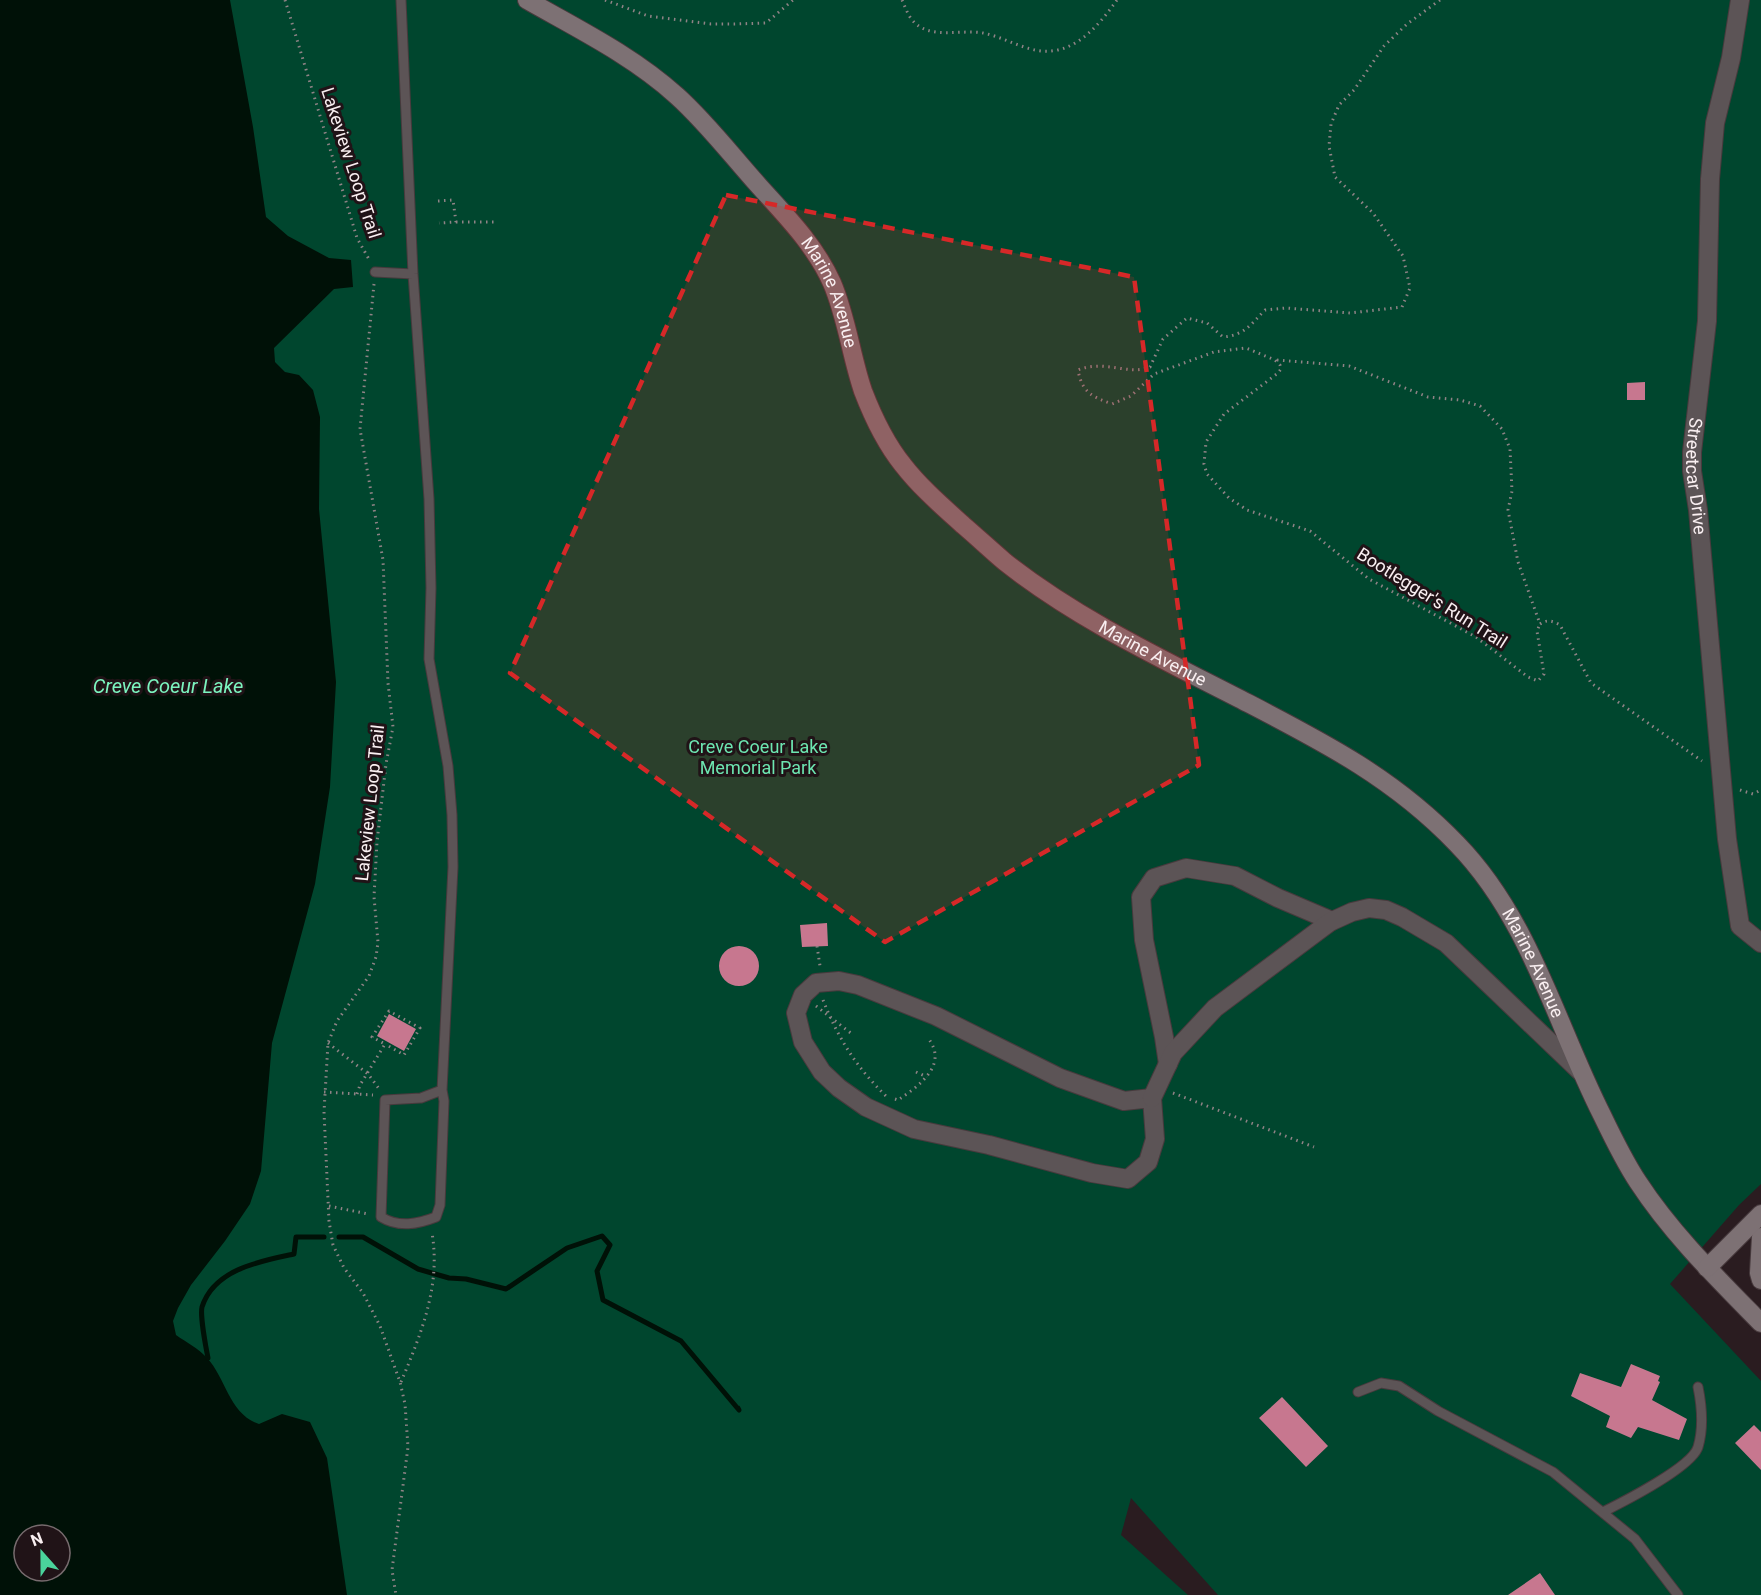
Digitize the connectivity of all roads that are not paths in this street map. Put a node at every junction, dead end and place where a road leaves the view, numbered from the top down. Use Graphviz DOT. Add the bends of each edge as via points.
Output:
graph roads {
  1 [pos="401,0"];
  2 [pos="527,0"];
  3 [pos="1740,0"];
  4 [pos="375,272"];
  5 [pos="413,274"];
  6 [pos="1332,921"];
  7 [pos="1761,943"];
  8 [pos="1168,1064"];
  9 [pos="1581,1072"];
  10 [pos="442,1089"];
  11 [pos="1154,1092"];
  12 [pos="1761,1214"];
  13 [pos="1761,1237"];
  14 [pos="1707,1268"];
  15 [pos="1761,1280"];
  16 [pos="1761,1323"];
  17 [pos="1698,1387"];
  18 [pos="1358,1392"];
  19 [pos="1603,1512"];
  20 [pos="1678,1595"];
  1 -- 5 [label="lane"];
  2 -- 9 [label="main road, Marine Avenue" via="638,64 676,94 813,248 841,306 863,389 880,429 902,464 934,499 1006,562 1067,605 1326,743 1415,803 1456,842 1503,903 1550,996"];
  3 -- 7 [label="street, Streetcar Drive" via="1715,123 1707,321 1692,471 1727,839 1740,926"];
  4 -- 5 [label="lane"];
  5 -- 10 [label="lane" via="429,499 429,659 448,766 452,814"];
  6 -- 8 [label="street" via="1215,1008 1173,1053"];
  6 -- 8 [label="street" via="1235,876 1186,868 1154,878 1141,897 1144,940"];
  6 -- 9 [label="street" via="1369,908 1386,910 1446,943"];
  8 -- 11 [label="street"];
  9 -- 14 [label="main road, Marine Avenue" via="1636,1180"];
  10 -- 10 [label="lane" via="421,1098 386,1100 381,1217 390,1222 412,1224 436,1216 440,1205"];
  11 -- 11 [label="street" via="1124,1101 1060,1078 936,1016 858,985 839,981 816,983 803,995 796,1013 803,1042 822,1072 866,1107 914,1130 989,1145 1092,1173 1128,1179 1148,1162 1155,1139"];
  12 -- 14 [label="main road"];
  13 -- 15 [label="main road"];
  14 -- 16 [label="main road, Marine Avenue"];
  17 -- 19 [label="lane" via="1703,1410 1698,1449 1643,1492"];
  18 -- 19 [label="lane" via="1381,1383 1399,1386 1553,1472"];
  19 -- 20 [label="lane" via="1635,1539"];
}
